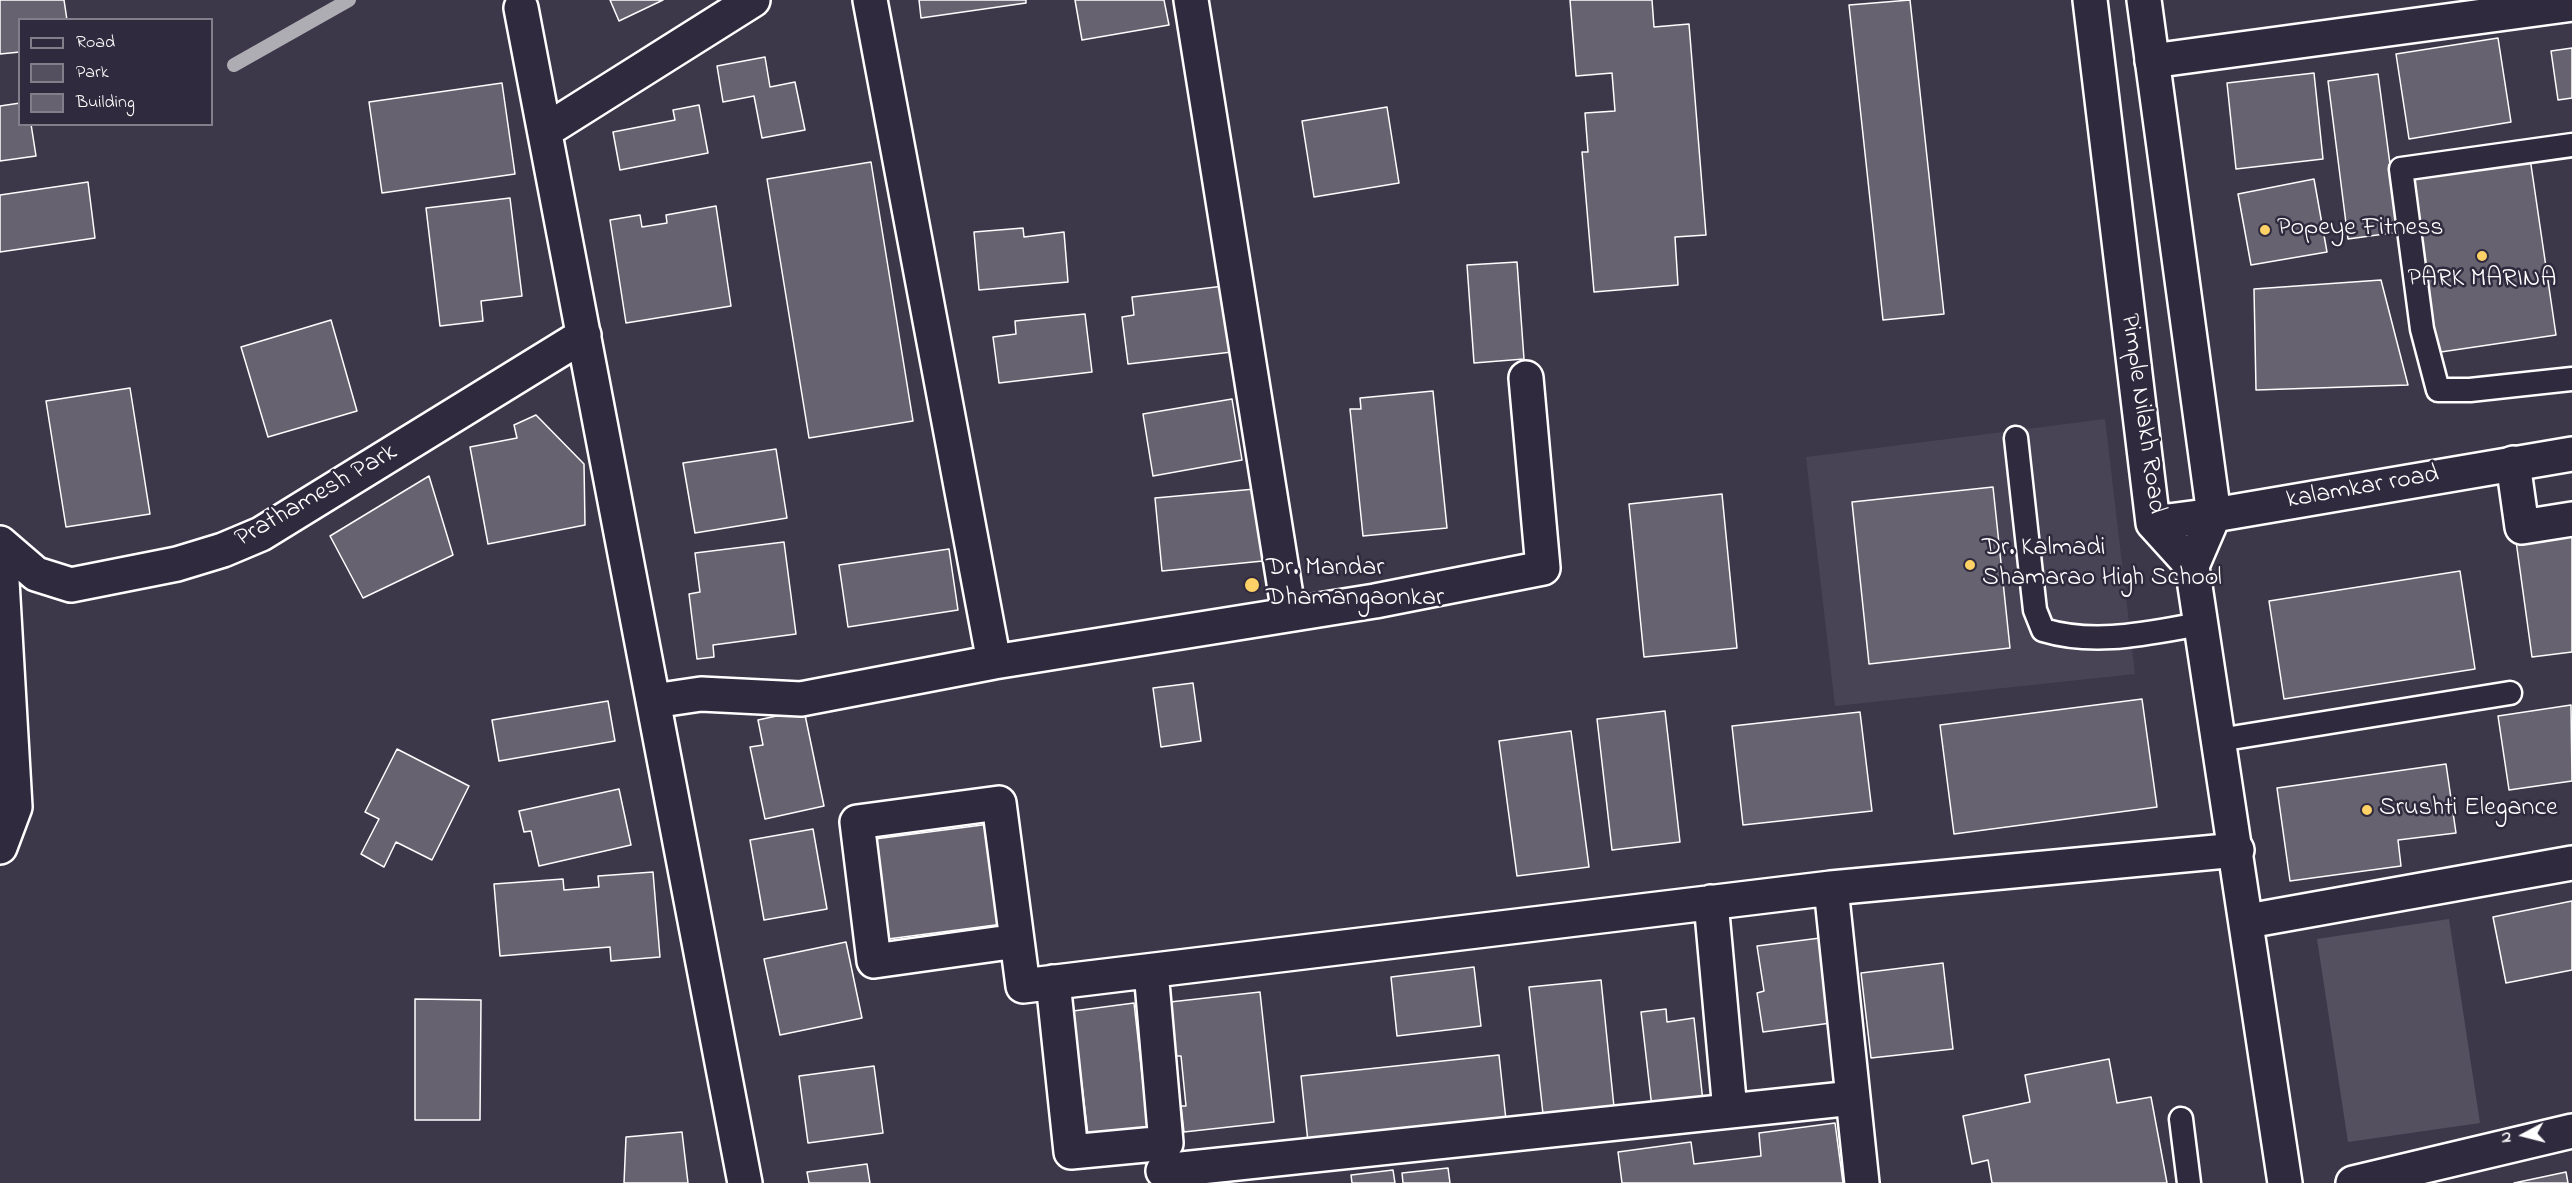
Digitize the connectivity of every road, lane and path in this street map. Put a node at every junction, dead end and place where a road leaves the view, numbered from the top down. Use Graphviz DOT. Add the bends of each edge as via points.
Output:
graph roads {
  1 [pos="753,0"];
  2 [pos="870,0"];
  3 [pos="1191,0"];
  4 [pos="2090,0"];
  5 [pos="2144,0"];
  6 [pos="2572,4"];
  7 [pos="521,8"];
  8 [pos="2152,61"];
  9 [pos="545,131"];
  10 [pos="2572,146"];
  11 [pos="584,335"];
  12 [pos="1526,378"];
  13 [pos="2572,379"];
  14 [pos="2016,438"];
  15 [pos="2572,454"];
  16 [pos="2512,463"];
  17 [pos="2214,515"];
  18 [pos="2572,519"];
  19 [pos="2153,523"];
  20 [pos="0,545"];
  21 [pos="2192,566"];
  22 [pos="1289,614"];
  23 [pos="2200,624"];
  24 [pos="994,662"];
  25 [pos="2510,693"];
  26 [pos="654,701"];
  27 [pos="2219,740"];
  28 [pos="0,848"];
  29 [pos="2237,850"];
  30 [pos="2572,863"];
  31 [pos="1831,888"];
  32 [pos="1711,902"];
  33 [pos="2248,921"];
  34 [pos="1017,941"];
  35 [pos="1151,971"];
  36 [pos="1053,982"];
  37 [pos="1853,1098"];
  38 [pos="1730,1111"];
  39 [pos="2181,1119"];
  40 [pos="2572,1131"];
  41 [pos="1163,1172"];
  42 [pos="745,1183"];
  43 [pos="1862,1183"];
  44 [pos="2189,1183"];
  45 [pos="2285,1183"];
  46 [pos="2353,1183"];
  1 -- 9 [label="street"];
  2 -- 24 [label="street"];
  3 -- 22 [label="street"];
  4 -- 19 [label="street, Pimple Nilakh Road"];
  5 -- 8 [label="street"];
  6 -- 8 [label="street"];
  7 -- 9 [label="street"];
  8 -- 17 [label="street"];
  9 -- 11 [label="street"];
  10 -- 13 [label="lane" via="2401,169 2422,329 2438,390"];
  11 -- 20 [label="street, Prathamesh Park" via="261,534 223,550 177,564 71,585 36,574"];
  11 -- 26 [label="street"];
  12 -- 22 [label="street" via="1543,568"];
  14 -- 23 [label="lane" via="2035,610 2043,630 2058,635 2118,639"];
  15 -- 16 [label="street, kalamkar road"];
  16 -- 17 [label="street, kalamkar road"];
  16 -- 18 [label="street" via="2522,526"];
  17 -- 19 [label="street, kalamkar road"];
  17 -- 21 [label="street"];
  19 -- 21 [label="street, Pimple Nilakh Road"];
  20 -- 28 [label="street" via="15,807"];
  21 -- 23 [label="street"];
  22 -- 24 [label="street"];
  23 -- 27 [label="street"];
  24 -- 26 [label="street" via="801,699 701,694"];
  25 -- 27 [label="lane"];
  26 -- 42 [label="street"];
  27 -- 29 [label="street"];
  29 -- 31 [label="street"];
  29 -- 33 [label="street"];
  30 -- 33 [label="street"];
  31 -- 32 [label="street"];
  31 -- 37 [label="street"];
  32 -- 35 [label="street"];
  32 -- 38 [label="street"];
  33 -- 45 [label="street"];
  34 -- 34 [label="street" via="999,803 856,822 874,961"];
  34 -- 36 [label="street" via="1023,986"];
  35 -- 36 [label="street"];
  35 -- 36 [label="street" via="1166,1143 1071,1152"];
  37 -- 38 [label="street"];
  37 -- 43 [label="street"];
  38 -- 41 [label="street"];
  39 -- 44 [label="lane"];
  40 -- 46 [label="street"];
}
